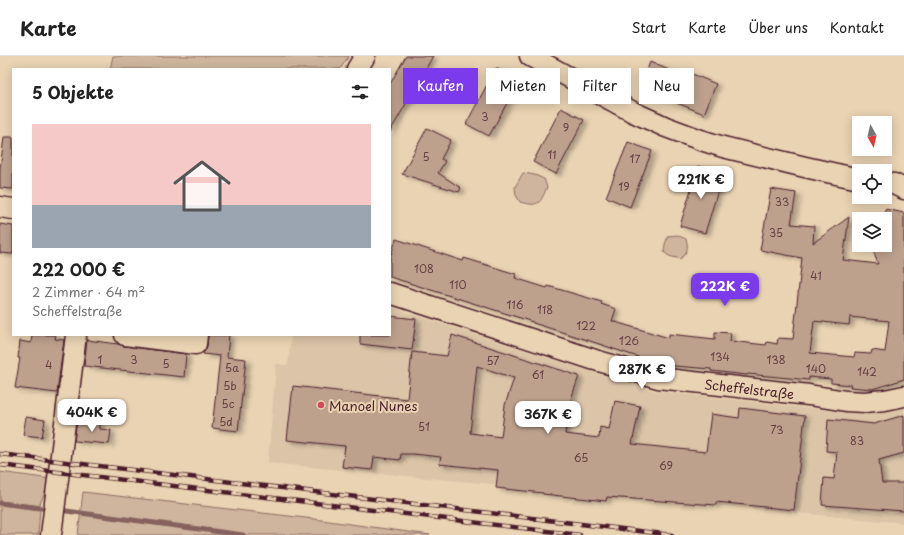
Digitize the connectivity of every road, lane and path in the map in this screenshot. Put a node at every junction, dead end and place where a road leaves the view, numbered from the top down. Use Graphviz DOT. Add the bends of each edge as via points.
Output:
graph roads {
  1 [pos="365,56"];
  2 [pos="530,56"];
  3 [pos="358,68"];
  4 [pos="852,177"];
  5 [pos="892,184"];
  6 [pos="904,189"];
  7 [pos="0,207"];
  8 [pos="12,209"];
  9 [pos="391,293"];
  10 [pos="76,336"];
  11 [pos="133,336"];
  12 [pos="197,336"];
  13 [pos="904,396"];
  14 [pos="52,530"];
  1 -- 3 [label="street"];
  2 -- 4 [label="street" via="666,127 723,147"];
  5 -- 6 [label="street"];
  7 -- 8 [label="street"];
  9 -- 13 [label="street, Scheffelstraße" via="658,378 852,402"];
  10 -- 14 [label="street"];
  11 -- 12 [label="street" via="196,344"];
}
